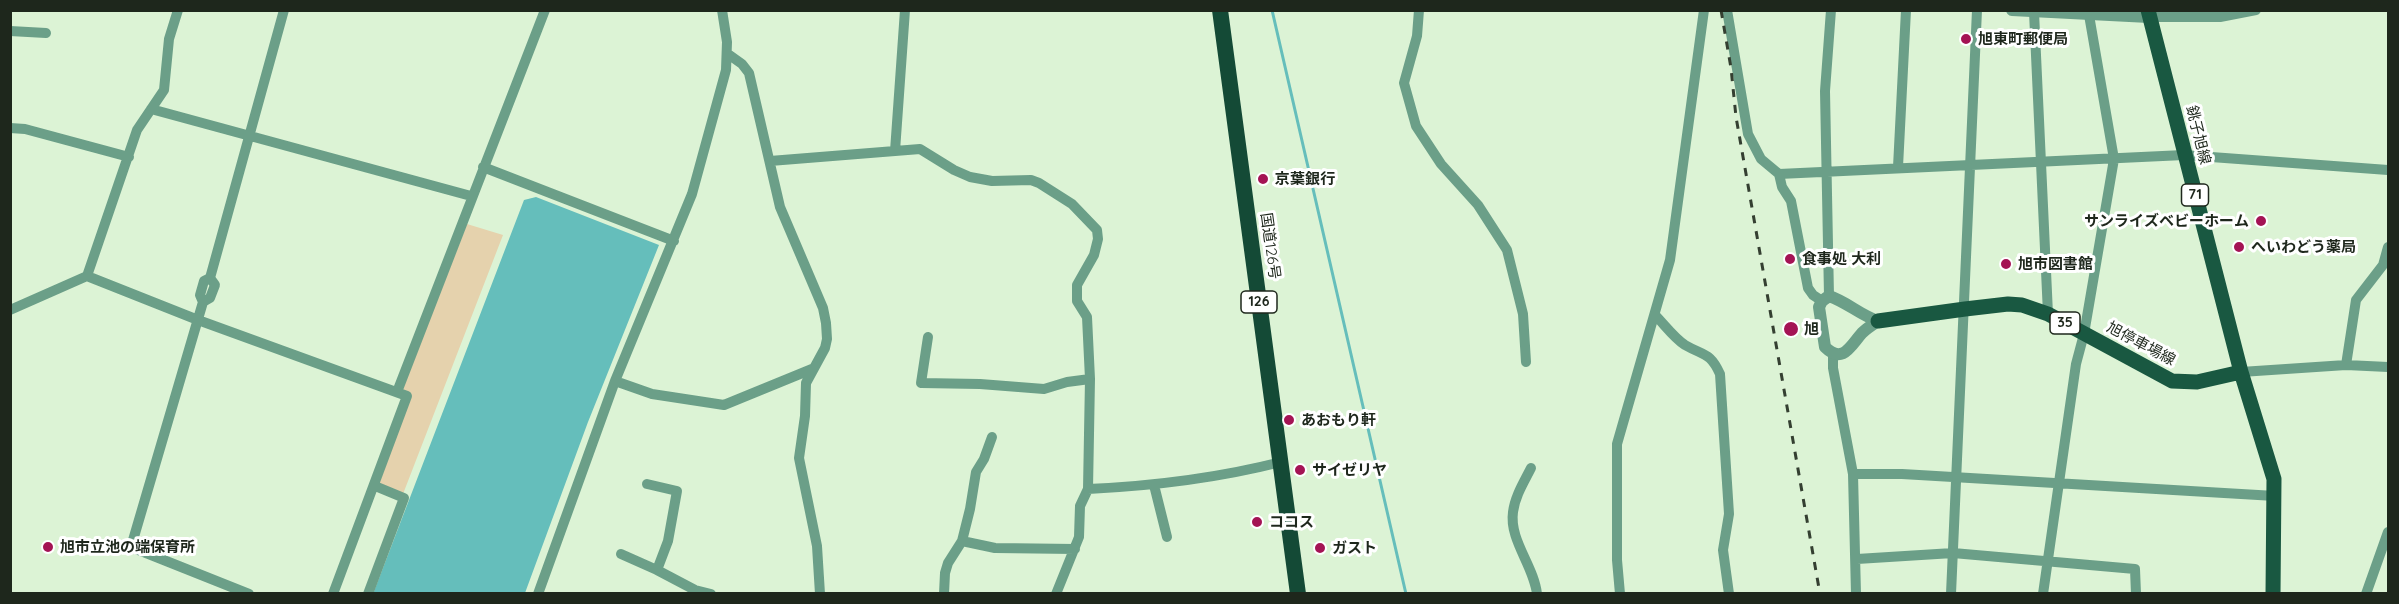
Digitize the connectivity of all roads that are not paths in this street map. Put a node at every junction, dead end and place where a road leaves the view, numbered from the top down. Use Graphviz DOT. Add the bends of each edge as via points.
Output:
graph roads {
  1 [pos="178,10"];
  2 [pos="285,10"];
  3 [pos="545,10"];
  4 [pos="722,10"];
  5 [pos="905,10"];
  6 [pos="1220,10"];
  7 [pos="1419,10"];
  8 [pos="1704,10"];
  9 [pos="1727,10"];
  10 [pos="1831,10"];
  11 [pos="1906,10"];
  12 [pos="1977,10"];
  13 [pos="2012,10"];
  14 [pos="2256,10"];
  15 [pos="2034,12"];
  16 [pos="2149,14"];
  17 [pos="2089,15"];
  18 [pos="10,31"];
  19 [pos="46,33"];
  20 [pos="728,54"];
  21 [pos="151,109"];
  22 [pos="10,128"];
  23 [pos="250,137"];
  24 [pos="895,151"];
  25 [pos="2184,155"];
  26 [pos="129,157"];
  27 [pos="2114,159"];
  28 [pos="770,161"];
  29 [pos="2041,162"];
  30 [pos="1970,165"];
  31 [pos="483,167"];
  32 [pos="1898,167"];
  33 [pos="2388,170"];
  34 [pos="1825,172"];
  35 [pos="1779,174"];
  36 [pos="471,196"];
  37 [pos="674,241"];
  38 [pos="2388,247"];
  39 [pos="87,276"];
  40 [pos="1826,299"];
  41 [pos="1965,309"];
  42 [pos="10,310"];
  43 [pos="2048,314"];
  44 [pos="1654,315"];
  45 [pos="198,320"];
  46 [pos="1878,321"];
  47 [pos="2084,334"];
  48 [pos="928,337"];
  49 [pos="1833,353"];
  50 [pos="1526,362"];
  51 [pos="2346,365"];
  52 [pos="2388,367"];
  53 [pos="812,369"];
  54 [pos="2241,372"];
  55 [pos="1090,379"];
  56 [pos="615,381"];
  57 [pos="397,392"];
  58 [pos="992,437"];
  59 [pos="1281,462"];
  60 [pos="1531,468"];
  61 [pos="1853,474"];
  62 [pos="1958,478"];
  63 [pos="647,484"];
  64 [pos="1154,485"];
  65 [pos="2060,485"];
  66 [pos="375,486"];
  67 [pos="1088,489"];
  68 [pos="2275,496"];
  69 [pos="2388,532"];
  70 [pos="1167,537"];
  71 [pos="962,541"];
  72 [pos="1075,549"];
  73 [pos="1953,553"];
  74 [pos="621,554"];
  75 [pos="1857,559"];
  76 [pos="2048,560"];
  77 [pos="657,570"];
  78 [pos="230,590"];
  79 [pos="249,594"];
  80 [pos="333,594"];
  81 [pos="368,594"];
  82 [pos="538,594"];
  83 [pos="711,594"];
  84 [pos="820,594"];
  85 [pos="944,594"];
  86 [pos="1056,594"];
  87 [pos="1298,594"];
  88 [pos="1537,594"];
  89 [pos="1620,594"];
  90 [pos="1729,594"];
  91 [pos="1856,594"];
  92 [pos="1951,594"];
  93 [pos="2043,594"];
  94 [pos="2136,594"];
  95 [pos="2273,594"];
  96 [pos="2366,594"];
  1 -- 21 [label="street" via="169,39 166,84"];
  2 -- 23 [label="street"];
  3 -- 31 [label="street"];
  4 -- 20 [label="street"];
  5 -- 24 [label="street"];
  6 -- 59 [label="highway, 国道126号 / 126"];
  7 -- 50 [label="street" via="1418,36 1404,83 1416,126 1441,164 1478,205 1507,250 1523,314"];
  8 -- 44 [label="street" via="1670,260"];
  9 -- 35 [label="street" via="1748,134 1761,159"];
  10 -- 34 [label="street"];
  11 -- 32 [label="street"];
  12 -- 30 [label="street"];
  13 -- 15 [label="street"];
  14 -- 16 [label="street" via="2220,17"];
  15 -- 17 [label="street"];
  15 -- 29 [label="street"];
  16 -- 17 [label="street"];
  16 -- 25 [label="main road, 銚子旭線 / 71"];
  17 -- 27 [label="street"];
  18 -- 19 [label="street"];
  20 -- 28 [label="street" via="749,73"];
  20 -- 37 [label="street" via="702,162"];
  21 -- 23 [label="street"];
  21 -- 26 [label="street" via="137,130"];
  22 -- 26 [label="street"];
  23 -- 36 [label="street"];
  23 -- 45 [label="street" via="210,278 204,281 200,295 203,302"];
  24 -- 28 [label="street"];
  24 -- 55 [label="street" via="920,149 970,177 1040,183 1092,223 1098,239 1077,285 1077,301 1087,317"];
  25 -- 27 [label="street"];
  25 -- 33 [label="street"];
  25 -- 54 [label="main road, 銚子旭線 / 71"];
  26 -- 39 [label="street"];
  27 -- 29 [label="street"];
  27 -- 47 [label="street"];
  28 -- 53 [label="street" via="780,207 823,308 827,339"];
  29 -- 30 [label="street"];
  29 -- 43 [label="street"];
  30 -- 32 [label="street"];
  30 -- 41 [label="street"];
  31 -- 36 [label="street"];
  31 -- 37 [label="street"];
  32 -- 34 [label="street"];
  34 -- 35 [label="street"];
  34 -- 40 [label="street"];
  35 -- 40 [label="street" via="1791,201 1808,288 1813,295"];
  36 -- 57 [label="street"];
  37 -- 56 [label="street"];
  38 -- 51 [label="street" via="2384,265 2356,300"];
  39 -- 42 [label="street"];
  39 -- 45 [label="street"];
  40 -- 46 [label="street" via="1839,300 1862,316"];
  40 -- 49 [label="street" via="1819,307 1819,316 1825,347"];
  41 -- 43 [label="main road, 旭停車場線 / 35" via="2022,305"];
  41 -- 46 [label="main road, 旭停車場線 / 35"];
  41 -- 62 [label="street"];
  43 -- 47 [label="main road, 旭停車場線 / 35"];
  44 -- 89 [label="street" via="1617,444"];
  44 -- 90 [label="street" via="1684,344 1704,352 1720,374 1729,514 1723,550"];
  45 -- 57 [label="street"];
  45 -- 78 [label="street" via="131,547"];
  46 -- 49 [label="street" via="1848,351"];
  47 -- 54 [label="main road, 旭停車場線 / 35" via="2172,381 2197,382"];
  47 -- 65 [label="street" via="2076,364"];
  48 -- 55 [label="street" via="921,383 1044,389"];
  49 -- 61 [label="street"];
  51 -- 52 [label="street"];
  51 -- 54 [label="street"];
  53 -- 56 [label="street" via="724,405 651,394"];
  53 -- 84 [label="street" via="806,383 799,458 817,546"];
  54 -- 68 [label="main road" via="2274,479"];
  55 -- 67 [label="street"];
  56 -- 82 [label="street"];
  57 -- 66 [label="street" via="407,396"];
  58 -- 71 [label="street" via="976,472"];
  59 -- 64 [label="street"];
  59 -- 87 [label="highway, 国道126号 / 126"];
  60 -- 88 [label="street" via="1513,513 1514,530 1536,581"];
  61 -- 62 [label="street"];
  61 -- 75 [label="street"];
  62 -- 65 [label="street"];
  62 -- 73 [label="street"];
  63 -- 77 [label="street" via="677,491 668,541"];
  64 -- 67 [label="street"];
  64 -- 70 [label="street"];
  65 -- 68 [label="street"];
  65 -- 76 [label="street"];
  66 -- 80 [label="street"];
  66 -- 81 [label="street" via="404,498"];
  67 -- 72 [label="street" via="1080,506"];
  68 -- 95 [label="main road"];
  69 -- 96 [label="street"];
  71 -- 72 [label="street" via="995,548"];
  71 -- 85 [label="street" via="948,563"];
  72 -- 86 [label="street"];
  73 -- 75 [label="street"];
  73 -- 76 [label="street"];
  73 -- 92 [label="street"];
  74 -- 77 [label="street"];
  75 -- 91 [label="street"];
  76 -- 93 [label="street"];
  76 -- 94 [label="street" via="2135,568"];
  77 -- 83 [label="street"];
  78 -- 79 [label="street"];
}
